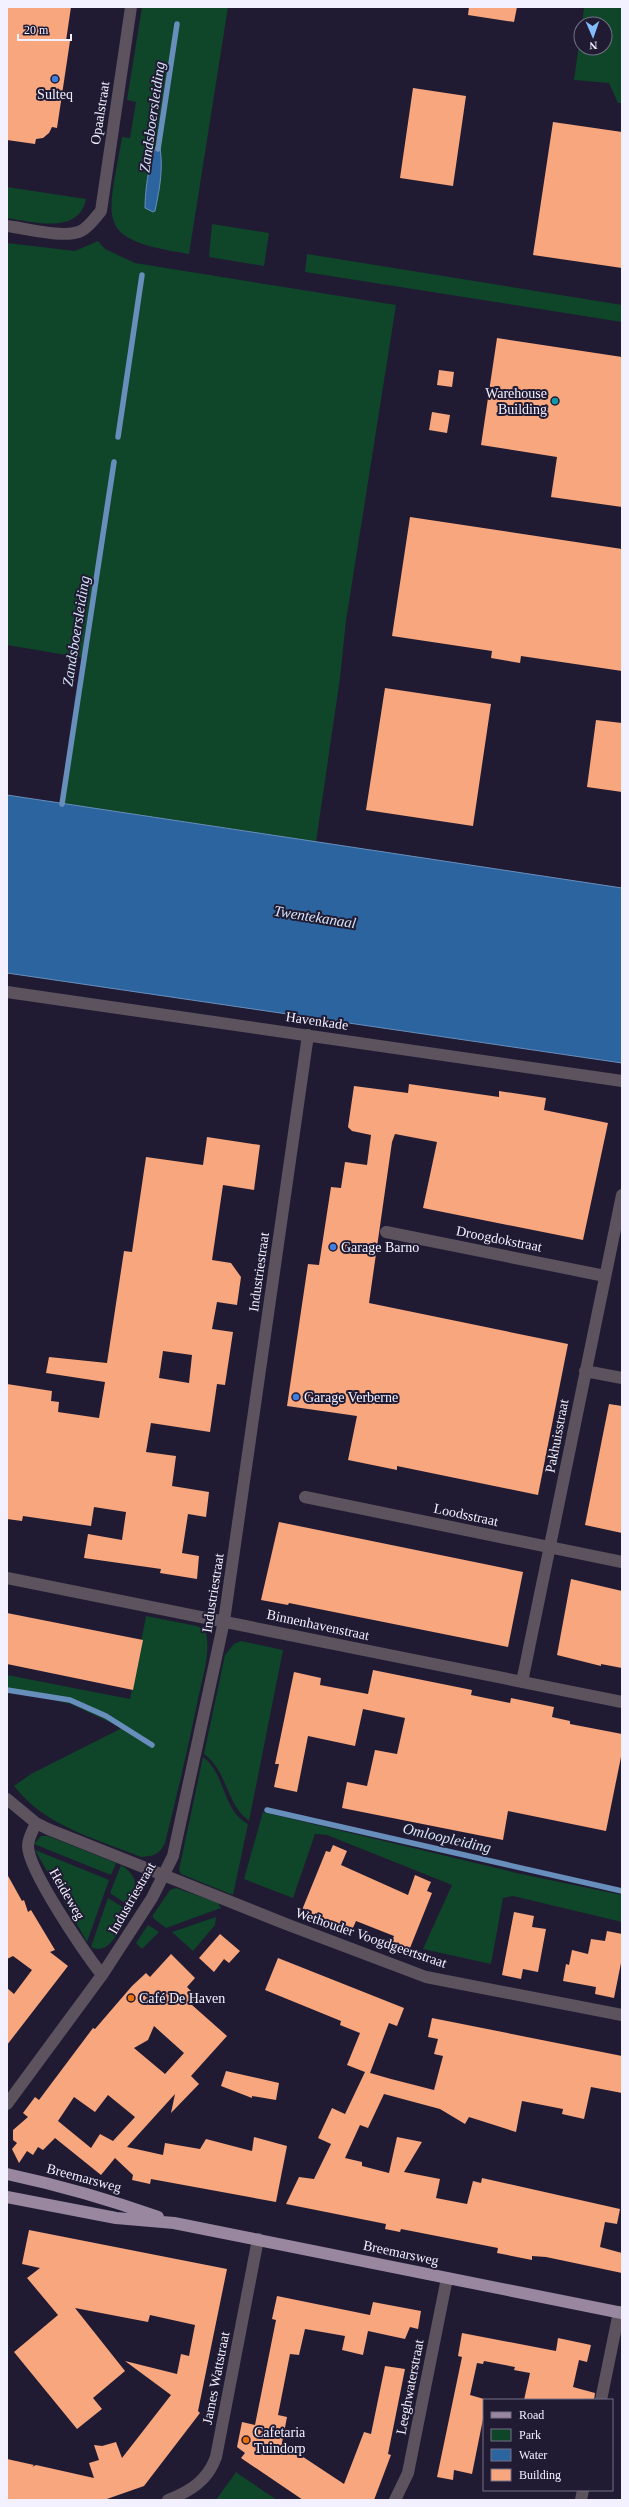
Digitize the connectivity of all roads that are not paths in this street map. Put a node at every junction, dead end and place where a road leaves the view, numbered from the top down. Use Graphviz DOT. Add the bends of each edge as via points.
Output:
graph roads {
  1 [pos="131,7"];
  2 [pos="7,226"];
  3 [pos="7,992"];
  4 [pos="308,1035"];
  5 [pos="622,1081"];
  6 [pos="622,1195"];
  7 [pos="386,1232"];
  8 [pos="605,1276"];
  9 [pos="585,1371"];
  10 [pos="622,1378"];
  11 [pos="305,1497"];
  12 [pos="550,1548"];
  13 [pos="622,1562"];
  14 [pos="7,1578"];
  15 [pos="224,1621"];
  16 [pos="522,1682"];
  17 [pos="622,1702"];
  18 [pos="7,1800"];
  19 [pos="36,1823"];
  20 [pos="164,1875"];
  21 [pos="102,1975"];
  22 [pos="622,2015"];
  23 [pos="7,2104"];
  24 [pos="7,2174"];
  25 [pos="7,2196"];
  26 [pos="174,2223"];
  27 [pos="258,2239"];
  28 [pos="447,2278"];
  29 [pos="620,2312"];
  30 [pos="600,2399"];
  31 [pos="168,2500"];
  32 [pos="395,2500"];
  1 -- 2 [label="street, Opaalstraat" via="100,211 80,231 65,233"];
  3 -- 4 [label="street, Havenkade"];
  4 -- 5 [label="street, Havenkade"];
  4 -- 15 [label="street, Industriestraat"];
  6 -- 8 [label="street, Pakhuisstraat"];
  7 -- 8 [label="street, Droogdokstraat"];
  8 -- 9 [label="street, Pakhuisstraat"];
  9 -- 10 [label="street"];
  9 -- 12 [label="street, Pakhuisstraat"];
  11 -- 12 [label="street, Loodsstraat"];
  12 -- 13 [label="street, Loodsstraat"];
  12 -- 16 [label="street, Pakhuisstraat"];
  14 -- 15 [label="street, Binnenhavenstraat"];
  15 -- 16 [label="street, Binnenhavenstraat"];
  15 -- 20 [label="street, Industriestraat" via="173,1856"];
  16 -- 17 [label="street, Binnenhavenstraat"];
  18 -- 19 [label="street"];
  19 -- 20 [label="street"];
  19 -- 21 [label="street, Heideweg" via="28,1845 37,1873 84,1953"];
  20 -- 21 [label="street, Industriestraat" via="141,1917"];
  20 -- 22 [label="street, Wethouder Voogdgeertstraat" via="426,1976"];
  21 -- 23 [label="street, Industriestraat"];
  24 -- 26 [label="main road, Breemarsweg" via="121,2204"];
  25 -- 26 [label="main road, Breemarsweg" via="116,2218"];
  26 -- 27 [label="main road, Breemarsweg"];
  27 -- 28 [label="main road, Breemarsweg"];
  27 -- 31 [label="street, James Wattstraat" via="216,2457 205,2479 182,2495"];
  28 -- 29 [label="main road, Breemarsweg"];
  28 -- 32 [label="street, Leeghwaterstraat" via="408,2474"];
  29 -- 30 [label="street"];
}
